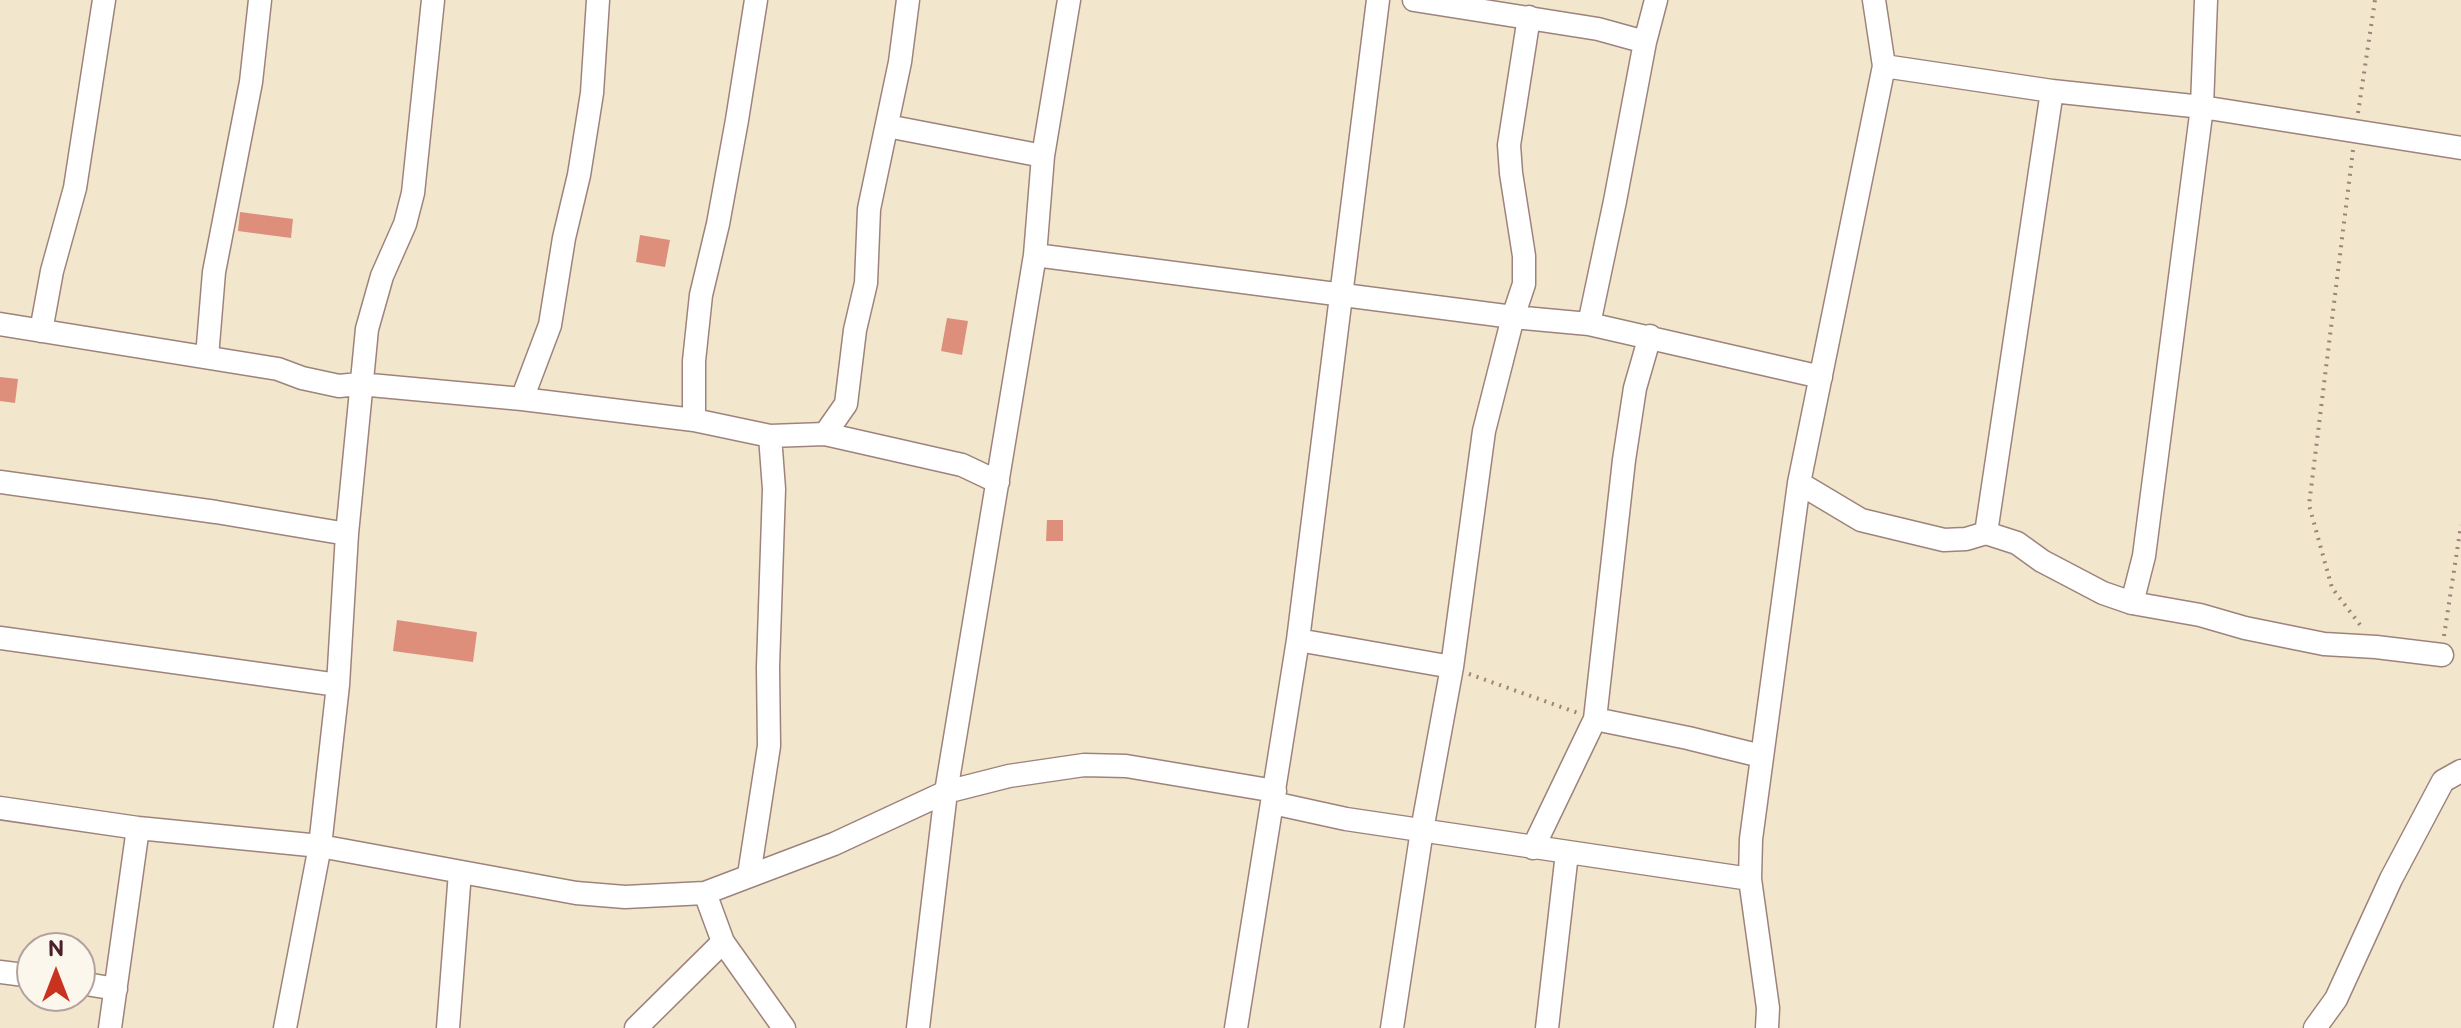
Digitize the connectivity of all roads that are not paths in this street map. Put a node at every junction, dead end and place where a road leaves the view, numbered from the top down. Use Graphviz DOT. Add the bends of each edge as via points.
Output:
graph roads {
  1 [pos="104,0"];
  2 [pos="260,0"];
  3 [pos="433,0"];
  4 [pos="598,0"];
  5 [pos="756,0"];
  6 [pos="908,0"];
  7 [pos="1069,0"];
  8 [pos="1378,0"];
  9 [pos="1414,0"];
  10 [pos="1656,0"];
  11 [pos="1874,0"];
  12 [pos="2206,0"];
  13 [pos="1529,17"];
  14 [pos="1645,42"];
  15 [pos="1884,66"];
  16 [pos="2052,91"];
  17 [pos="2202,107"];
  18 [pos="887,126"];
  19 [pos="2461,148"];
  20 [pos="1043,156"];
  21 [pos="1035,255"];
  22 [pos="1341,293"];
  23 [pos="1513,317"];
  24 [pos="0,324"];
  25 [pos="1589,324"];
  26 [pos="41,331"];
  27 [pos="1650,336"];
  28 [pos="207,357"];
  29 [pos="1821,377"];
  30 [pos="359,384"];
  31 [pos="522,399"];
  32 [pos="694,420"];
  33 [pos="825,434"];
  34 [pos="770,436"];
  35 [pos="0,482"];
  36 [pos="998,482"];
  37 [pos="1799,483"];
  38 [pos="1986,533"];
  39 [pos="347,534"];
  40 [pos="2132,603"];
  41 [pos="0,638"];
  42 [pos="1298,640"];
  43 [pos="2442,655"];
  44 [pos="1452,667"];
  45 [pos="338,685"];
  46 [pos="1595,719"];
  47 [pos="1761,756"];
  48 [pos="2461,771"];
  49 [pos="946,792"];
  50 [pos="1274,797"];
  51 [pos="0,808"];
  52 [pos="138,828"];
  53 [pos="1422,830"];
  54 [pos="320,846"];
  55 [pos="1533,848"];
  56 [pos="1567,853"];
  57 [pos="460,872"];
  58 [pos="749,875"];
  59 [pos="1750,879"];
  60 [pos="705,893"];
  61 [pos="723,942"];
  62 [pos="96,986"];
  63 [pos="116,989"];
  64 [pos="452,1026"];
  65 [pos="110,1028"];
  66 [pos="285,1028"];
  67 [pos="636,1028"];
  68 [pos="784,1028"];
  69 [pos="918,1028"];
  70 [pos="1236,1028"];
  71 [pos="1392,1028"];
  72 [pos="1547,1028"];
  73 [pos="1767,1028"];
  74 [pos="2315,1028"];
  1 -- 26 [label="street" via="75,188"];
  2 -- 28 [label="street" via="251,82 214,272"];
  3 -- 30 [label="street" via="413,193 375,299"];
  4 -- 31 [label="street" via="592,93 579,175 550,325"];
  5 -- 32 [label="street" via="701,295"];
  6 -- 18 [label="street"];
  7 -- 20 [label="street"];
  8 -- 22 [label="street"];
  9 -- 13 [label="street"];
  10 -- 14 [label="street"];
  11 -- 15 [label="street"];
  12 -- 17 [label="street"];
  13 -- 14 [label="street"];
  13 -- 23 [label="street" via="1509,145 1524,256 1524,284"];
  14 -- 25 [label="street"];
  15 -- 16 [label="street"];
  15 -- 29 [label="street"];
  16 -- 17 [label="street"];
  16 -- 38 [label="street"];
  17 -- 19 [label="street"];
  17 -- 40 [label="street" via="2144,556"];
  18 -- 20 [label="street"];
  18 -- 33 [label="street" via="869,209 866,283 846,404"];
  20 -- 21 [label="street"];
  21 -- 22 [label="street"];
  21 -- 36 [label="street"];
  22 -- 23 [label="street"];
  22 -- 42 [label="street"];
  23 -- 25 [label="street"];
  23 -- 44 [label="street" via="1484,431"];
  24 -- 26 [label="street"];
  25 -- 27 [label="street"];
  26 -- 28 [label="street"];
  27 -- 29 [label="street"];
  27 -- 46 [label="street" via="1635,388 1624,460"];
  28 -- 30 [label="street" via="339,386"];
  29 -- 37 [label="street"];
  30 -- 31 [label="street"];
  30 -- 39 [label="street"];
  31 -- 32 [label="street"];
  32 -- 34 [label="street"];
  33 -- 34 [label="street"];
  33 -- 36 [label="street" via="962,465"];
  34 -- 58 [label="street" via="774,489 769,746"];
  35 -- 39 [label="street"];
  36 -- 49 [label="street"];
  37 -- 38 [label="street" via="1861,520 1944,540"];
  37 -- 47 [label="street"];
  38 -- 40 [label="street" via="2017,543 2103,593"];
  39 -- 45 [label="street"];
  40 -- 43 [label="street" via="2324,644"];
  41 -- 45 [label="street"];
  42 -- 44 [label="street"];
  42 -- 50 [label="street"];
  44 -- 53 [label="street"];
  45 -- 54 [label="street"];
  46 -- 47 [label="street"];
  46 -- 55 [label="street"];
  47 -- 59 [label="street"];
  48 -- 74 [label="street" via="2443,781 2336,999"];
  49 -- 50 [label="street" via="1084,765 1126,766"];
  49 -- 58 [label="street" via="834,844"];
  49 -- 69 [label="street"];
  50 -- 53 [label="street" via="1346,819"];
  50 -- 70 [label="street"];
  51 -- 52 [label="street"];
  52 -- 54 [label="street"];
  52 -- 63 [label="street"];
  53 -- 55 [label="street"];
  53 -- 71 [label="street"];
  54 -- 57 [label="street"];
  54 -- 66 [label="street"];
  55 -- 56 [label="street"];
  56 -- 59 [label="street"];
  56 -- 72 [label="street"];
  57 -- 60 [label="street" via="576,893"];
  57 -- 64 [label="street"];
  58 -- 60 [label="street"];
  59 -- 73 [label="street"];
  60 -- 61 [label="street"];
  61 -- 67 [label="street"];
  61 -- 68 [label="street"];
  62 -- 63 [label="street"];
  63 -- 65 [label="street"];
}
